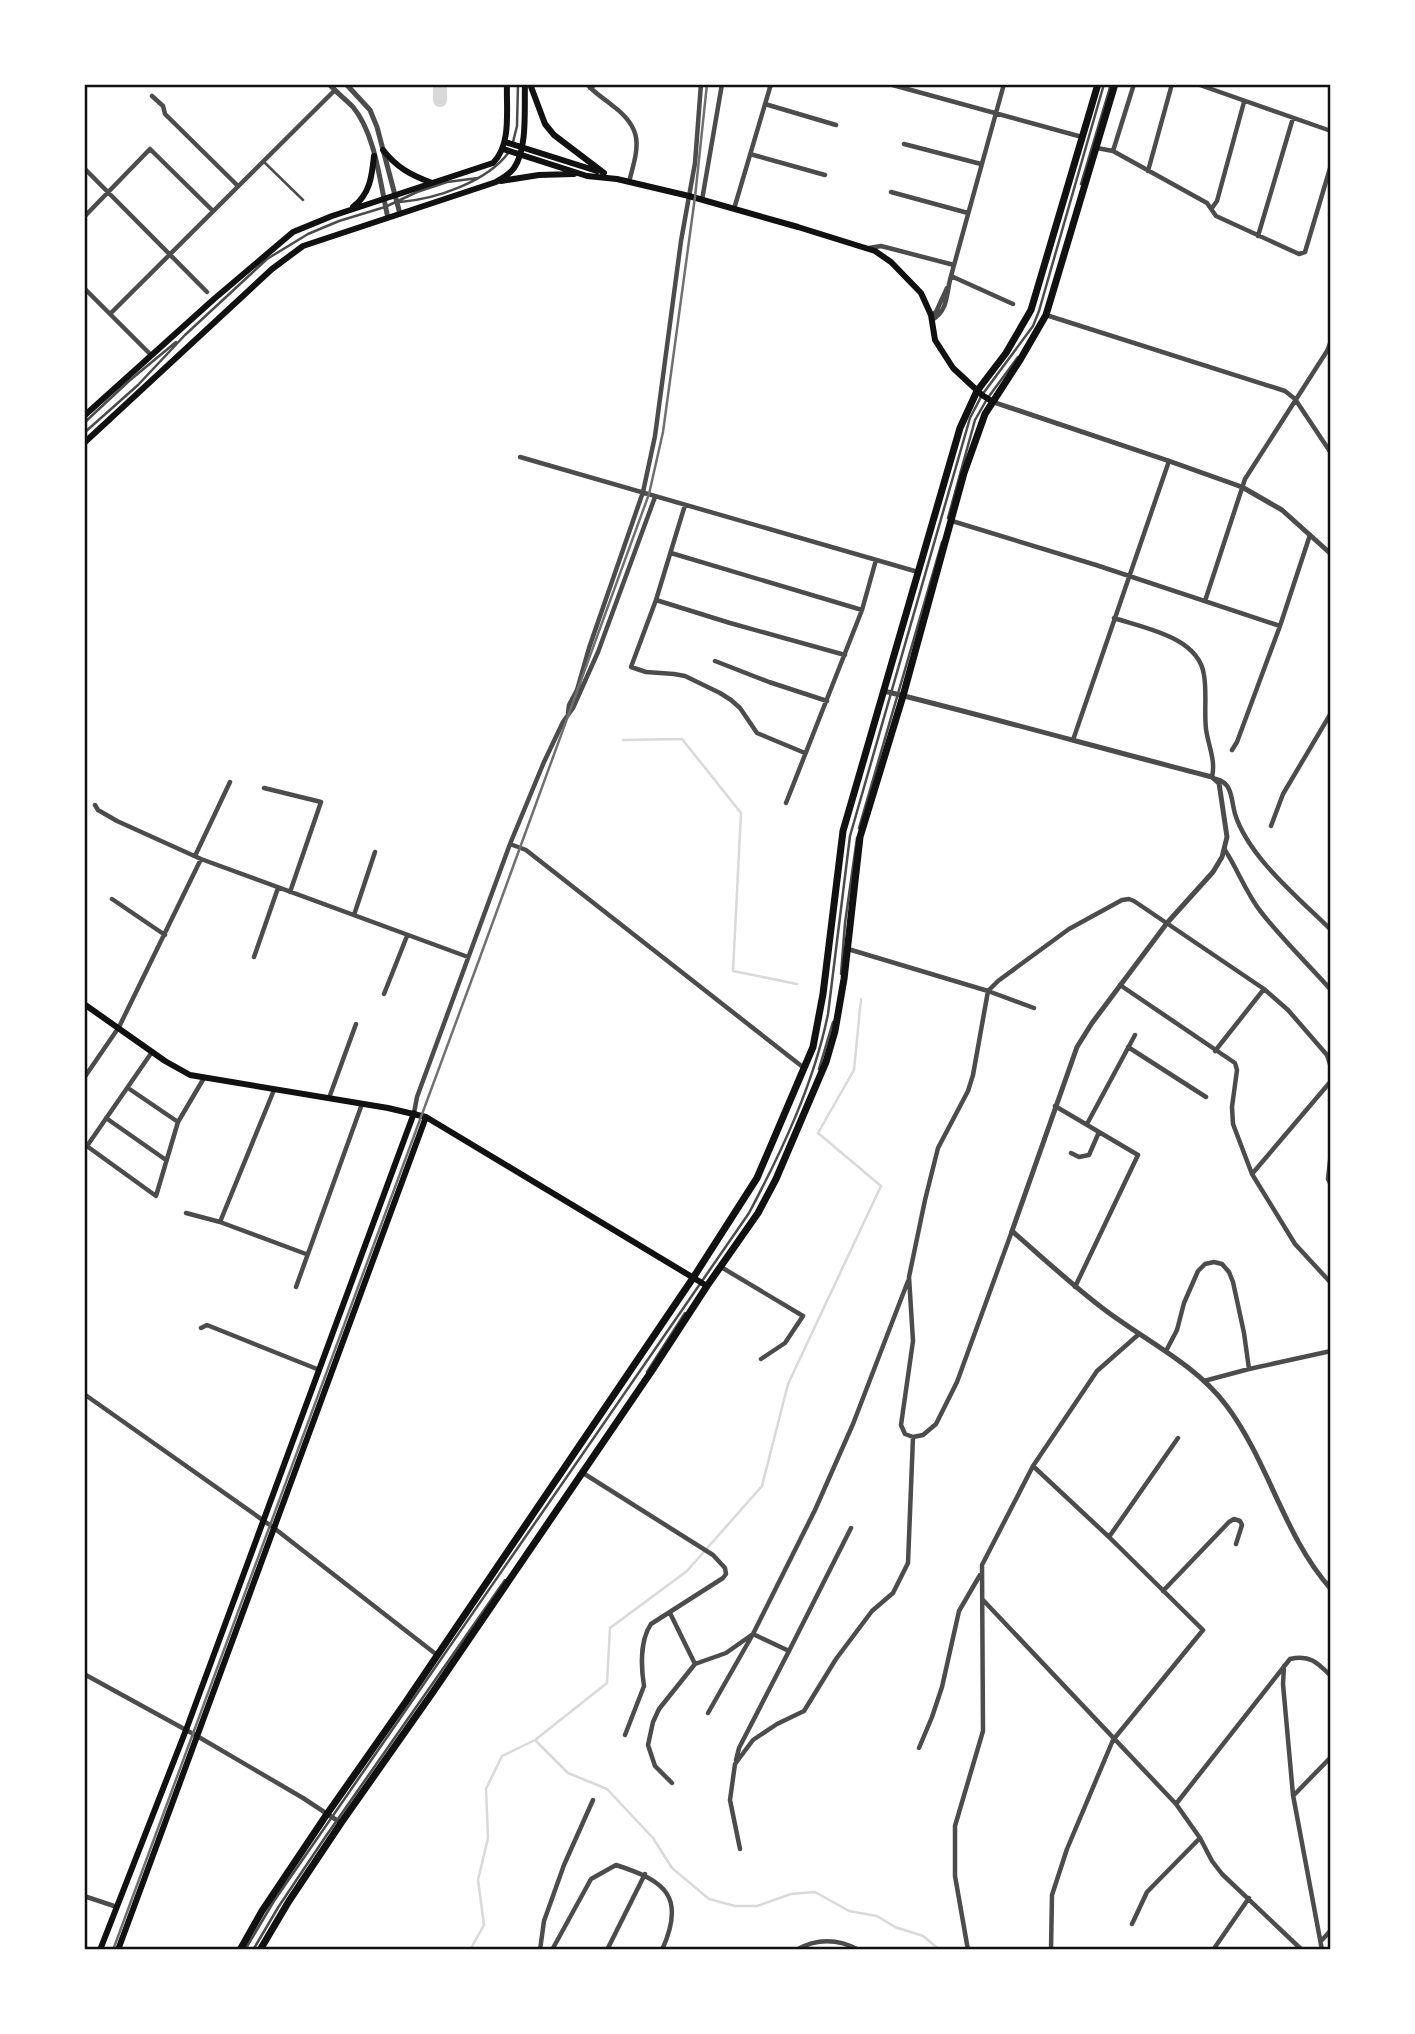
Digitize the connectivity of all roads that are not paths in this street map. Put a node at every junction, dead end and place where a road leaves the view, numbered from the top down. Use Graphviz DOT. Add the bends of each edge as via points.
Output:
graph roads {
  1 [pos="329,84"];
  2 [pos="346,84"];
  3 [pos="507,84"];
  4 [pos="518,84"];
  5 [pos="527,84"];
  6 [pos="596,84"];
  7 [pos="701,84"];
  8 [pos="722,84"];
  9 [pos="771,84"];
  10 [pos="889,84"];
  11 [pos="1004,84"];
  12 [pos="1098,84"];
  13 [pos="1104,84"];
  14 [pos="1113,84"];
  15 [pos="1134,84"];
  16 [pos="1172,84"];
  17 [pos="1197,84"];
  18 [pos="589,86"];
  19 [pos="335,90"];
  20 [pos="152,96"];
  21 [pos="1244,102"];
  22 [pos="765,104"];
  23 [pos="996,113"];
  24 [pos="1293,118"];
  25 [pos="836,125"];
  26 [pos="1331,131"];
  27 [pos="1082,136"];
  28 [pos="904,144"];
  29 [pos="508,146"];
  30 [pos="1097,148"];
  31 [pos="383,150"];
  32 [pos="521,150"];
  33 [pos="1113,151"];
  34 [pos="750,154"];
  35 [pos="374,156"];
  36 [pos="263,161"];
  37 [pos="981,164"];
  38 [pos="1331,165"];
  39 [pos="84,168"];
  40 [pos="1148,170"];
  41 [pos="604,173"];
  42 [pos="825,175"];
  43 [pos="587,176"];
  44 [pos="478,178"];
  45 [pos="617,179"];
  46 [pos="496,182"];
  47 [pos="629,182"];
  48 [pos="434,183"];
  49 [pos="238,186"];
  50 [pos="891,191"];
  51 [pos="109,193"];
  52 [pos="689,196"];
  53 [pos="396,199"];
  54 [pos="303,200"];
  55 [pos="702,200"];
  56 [pos="384,203"];
  57 [pos="734,209"];
  58 [pos="1212,209"];
  59 [pos="348,210"];
  60 [pos="213,211"];
  61 [pos="968,213"];
  62 [pos="400,214"];
  63 [pos="84,217"];
  64 [pos="388,218"];
  65 [pos="1258,236"];
  66 [pos="869,248"];
  67 [pos="170,254"];
  68 [pos="954,265"];
  69 [pos="951,276"];
  70 [pos="84,288"];
  71 [pos="207,292"];
  72 [pos="1013,304"];
  73 [pos="110,314"];
  74 [pos="1046,315"];
  75 [pos="932,318"];
  76 [pos="185,335"];
  77 [pos="1331,341"];
  78 [pos="151,355"];
  79 [pos="985,397"];
  80 [pos="1295,399"];
  81 [pos="84,416"];
  82 [pos="84,423"];
  83 [pos="84,433"];
  84 [pos="84,443"];
  85 [pos="1331,453"];
  86 [pos="520,457"];
  87 [pos="1169,461"];
  88 [pos="1242,487"];
  89 [pos="643,492"];
  90 [pos="655,496"];
  91 [pos="685,505"];
  92 [pos="951,521"];
  93 [pos="1310,534"];
  94 [pos="671,553"];
  95 [pos="1331,554"];
  96 [pos="876,560"];
  97 [pos="918,572"];
  98 [pos="1129,576"];
  99 [pos="656,600"];
  100 [pos="1205,601"];
  101 [pos="862,610"];
  102 [pos="1114,618"];
  103 [pos="1280,625"];
  104 [pos="845,655"];
  105 [pos="715,661"];
  106 [pos="894,693"];
  107 [pos="827,701"];
  108 [pos="1331,713"];
  109 [pos="568,714"];
  110 [pos="1072,741"];
  111 [pos="1232,750"];
  112 [pos="805,753"];
  113 [pos="1214,778"];
  114 [pos="230,782"];
  115 [pos="264,788"];
  116 [pos="786,803"];
  117 [pos="95,805"];
  118 [pos="1271,826"];
  119 [pos="510,844"];
  120 [pos="1225,850"];
  121 [pos="375,852"];
  122 [pos="195,856"];
  123 [pos="201,859"];
  124 [pos="278,888"];
  125 [pos="290,892"];
  126 [pos="112,899"];
  127 [pos="354,915"];
  128 [pos="1167,923"];
  129 [pos="1331,930"];
  130 [pos="165,935"];
  131 [pos="407,936"];
  132 [pos="847,949"];
  133 [pos="254,957"];
  134 [pos="468,957"];
  135 [pos="1120,985"];
  136 [pos="1264,989"];
  137 [pos="1331,990"];
  138 [pos="988,991"];
  139 [pos="384,994"];
  140 [pos="84,1004"];
  141 [pos="1034,1007"];
  142 [pos="356,1024"];
  143 [pos="119,1027"];
  144 [pos="1135,1035"];
  145 [pos="1128,1047"];
  146 [pos="1215,1051"];
  147 [pos="152,1052"];
  148 [pos="1331,1067"];
  149 [pos="805,1069"];
  150 [pos="84,1078"];
  151 [pos="204,1079"];
  152 [pos="1331,1081"];
  153 [pos="128,1087"];
  154 [pos="274,1090"];
  155 [pos="1206,1097"];
  156 [pos="329,1099"];
  157 [pos="362,1104"];
  158 [pos="1055,1106"];
  159 [pos="414,1113"];
  160 [pos="426,1117"];
  161 [pos="106,1118"];
  162 [pos="178,1122"];
  163 [pos="1087,1124"];
  164 [pos="1099,1132"];
  165 [pos="85,1145"];
  166 [pos="1331,1152"];
  167 [pos="1071,1153"];
  168 [pos="166,1160"];
  169 [pos="1252,1174"];
  170 [pos="1331,1185"];
  171 [pos="186,1213"];
  172 [pos="220,1222"];
  173 [pos="1012,1231"];
  174 [pos="306,1254"];
  175 [pos="720,1267"];
  176 [pos="909,1277"];
  177 [pos="693,1278"];
  178 [pos="1331,1283"];
  179 [pos="704,1284"];
  180 [pos="296,1287"];
  181 [pos="1075,1287"];
  182 [pos="201,1328"];
  183 [pos="1139,1334"];
  184 [pos="1331,1351"];
  185 [pos="1166,1352"];
  186 [pos="761,1359"];
  187 [pos="317,1369"];
  188 [pos="1249,1369"];
  189 [pos="1204,1381"];
  190 [pos="84,1394"];
  191 [pos="913,1437"];
  192 [pos="1178,1438"];
  193 [pos="1032,1466"];
  194 [pos="583,1472"];
  195 [pos="263,1520"];
  196 [pos="274,1528"];
  197 [pos="851,1528"];
  198 [pos="1109,1537"];
  199 [pos="1236,1544"];
  200 [pos="981,1574"];
  201 [pos="1331,1590"];
  202 [pos="1163,1591"];
  203 [pos="982,1600"];
  204 [pos="670,1613"];
  205 [pos="754,1634"];
  206 [pos="789,1651"];
  207 [pos="437,1655"];
  208 [pos="695,1664"];
  209 [pos="1283,1667"];
  210 [pos="84,1674"];
  211 [pos="1331,1676"];
  212 [pos="708,1713"];
  213 [pos="186,1730"];
  214 [pos="625,1735"];
  215 [pos="197,1736"];
  216 [pos="1113,1740"];
  217 [pos="919,1748"];
  218 [pos="1331,1758"];
  219 [pos="735,1764"];
  220 [pos="672,1783"];
  221 [pos="1293,1795"];
  222 [pos="593,1800"];
  223 [pos="1175,1804"];
  224 [pos="329,1816"];
  225 [pos="339,1822"];
  226 [pos="1200,1838"];
  227 [pos="740,1849"];
  228 [pos="645,1874"];
  229 [pos="84,1896"];
  230 [pos="1249,1898"];
  231 [pos="117,1907"];
  232 [pos="1132,1924"];
  233 [pos="1331,1930"];
  234 [pos="1322,1939"];
  235 [pos="1331,1944"];
  236 [pos="848,1947"];
  237 [pos="1300,1949"];
  238 [pos="100,1950"];
  239 [pos="118,1950"];
  240 [pos="243,1950"];
  241 [pos="253,1950"];
  242 [pos="260,1950"];
  243 [pos="540,1950"];
  244 [pos="552,1950"];
  245 [pos="607,1950"];
  246 [pos="662,1950"];
  247 [pos="796,1950"];
  248 [pos="859,1950"];
  249 [pos="968,1950"];
  250 [pos="1005,1950"];
  251 [pos="1012,1950"];
  252 [pos="1051,1950"];
  253 [pos="1213,1950"];
  254 [pos="1322,1950"];
  1 -- 19 [label="street"];
  2 -- 31 [label="street" via="370,110"];
  3 -- 29 [label="main road"];
  4 -- 29 [label="lane" via="517,126"];
  5 -- 32 [label="main road"];
  5 -- 41 [label="main road" via="554,135"];
  6 -- 18 [label="street"];
  7 -- 52 [label="street"];
  8 -- 55 [label="street"];
  9 -- 22 [label="street"];
  10 -- 23 [label="street"];
  11 -- 23 [label="street"];
  12 -- 27 [label="main road"];
  13 -- 79 [label="lane" via="1039,311"];
  14 -- 30 [label="main road"];
  14 -- 79 [label="lane" via="1046,309 1025,346"];
  15 -- 33 [label="street"];
  16 -- 40 [label="street"];
  17 -- 21 [label="street"];
  18 -- 47 [label="street" via="634,128 637,142"];
  19 -- 35 [label="street" via="360,118"];
  19 -- 36 [label="street"];
  20 -- 49 [label="street"];
  21 -- 24 [label="street"];
  21 -- 58 [label="street"];
  22 -- 25 [label="street"];
  22 -- 34 [label="street"];
  23 -- 27 [label="street"];
  23 -- 37 [label="street"];
  24 -- 26 [label="street"];
  24 -- 65 [label="street"];
  27 -- 79 [label="main road" via="1031,310"];
  28 -- 37 [label="street"];
  29 -- 32 [label="main road"];
  29 -- 44 [label="lane" via="496,166"];
  29 -- 48 [label="main road" via="487,166"];
  30 -- 33 [label="street"];
  30 -- 74 [label="main road"];
  31 -- 48 [label="main road" via="404,171"];
  31 -- 53 [label="street"];
  32 -- 41 [label="main road"];
  32 -- 43 [label="main road"];
  32 -- 46 [label="main road" via="512,171"];
  33 -- 40 [label="street"];
  34 -- 42 [label="street"];
  34 -- 57 [label="street"];
  35 -- 56 [label="street"];
  35 -- 59 [label="main road" via="368,188"];
  36 -- 49 [label="street"];
  36 -- 54 [label="lane"];
  37 -- 61 [label="street"];
  38 -- 65 [label="street" via="1305,252"];
  39 -- 51 [label="street"];
  40 -- 58 [label="street"];
  41 -- 45 [label="main road"];
  43 -- 45 [label="main road"];
  43 -- 46 [label="main road" via="558,173"];
  44 -- 53 [label="lane" via="447,182"];
  44 -- 53 [label="lane" via="428,198"];
  45 -- 47 [label="main road"];
  46 -- 62 [label="main road"];
  47 -- 52 [label="main road"];
  48 -- 53 [label="main road"];
  49 -- 60 [label="street"];
  50 -- 61 [label="street"];
  51 -- 60 [label="street" via="150,149"];
  51 -- 63 [label="street"];
  51 -- 67 [label="street"];
  52 -- 55 [label="main road"];
  52 -- 89 [label="street"];
  53 -- 56 [label="main road"];
  53 -- 62 [label="street"];
  55 -- 57 [label="main road"];
  56 -- 59 [label="main road"];
  56 -- 64 [label="street"];
  56 -- 76 [label="lane" via="308,234 267,259"];
  57 -- 66 [label="main road"];
  58 -- 65 [label="street" via="1216,216"];
  59 -- 78 [label="main road" via="293,232"];
  60 -- 67 [label="street"];
  61 -- 68 [label="street"];
  62 -- 64 [label="main road"];
  64 -- 84 [label="main road" via="303,246 272,269"];
  66 -- 68 [label="street" via="881,246"];
  66 -- 75 [label="main road" via="891,262 920,293"];
  67 -- 71 [label="street"];
  67 -- 73 [label="street"];
  68 -- 69 [label="street"];
  69 -- 72 [label="street"];
  69 -- 75 [label="street"];
  70 -- 73 [label="street"];
  73 -- 78 [label="street"];
  74 -- 79 [label="main road"];
  74 -- 80 [label="street" via="1285,391"];
  75 -- 79 [label="main road" via="935,340 944,356"];
  76 -- 82 [label="lane"];
  76 -- 83 [label="lane" via="138,386"];
  77 -- 80 [label="street"];
  78 -- 81 [label="main road"];
  79 -- 87 [label="street"];
  79 -- 92 [label="main road"];
  79 -- 97 [label="main road" via="960,428"];
  79 -- 106 [label="lane"];
  79 -- 106 [label="lane" via="970,418"];
  80 -- 85 [label="street"];
  80 -- 88 [label="street"];
  86 -- 89 [label="street"];
  87 -- 88 [label="street"];
  87 -- 98 [label="street"];
  88 -- 93 [label="street" via="1282,510"];
  88 -- 100 [label="street"];
  89 -- 90 [label="street"];
  89 -- 109 [label="street"];
  90 -- 91 [label="street"];
  90 -- 109 [label="street" via="598,652"];
  91 -- 94 [label="street"];
  91 -- 96 [label="street"];
  92 -- 98 [label="street"];
  92 -- 106 [label="main road"];
  93 -- 95 [label="street"];
  93 -- 103 [label="street"];
  94 -- 99 [label="street"];
  94 -- 101 [label="street"];
  96 -- 97 [label="street"];
  96 -- 101 [label="street"];
  97 -- 106 [label="main road"];
  98 -- 100 [label="street"];
  98 -- 102 [label="street"];
  99 -- 104 [label="street"];
  99 -- 112 [label="street" via="631,667 685,677 720,693 740,708 757,733"];
  100 -- 103 [label="street"];
  101 -- 104 [label="street"];
  102 -- 110 [label="street"];
  102 -- 113 [label="street" via="1175,639 1196,652 1204,672"];
  103 -- 111 [label="street"];
  104 -- 107 [label="street"];
  105 -- 107 [label="street"];
  106 -- 110 [label="street"];
  106 -- 132 [label="main road" via="860,837"];
  106 -- 149 [label="main road" via="842,831 823,994"];
  106 -- 179 [label="lane" via="850,836 822,1041 766,1180"];
  106 -- 179 [label="lane" via="855,845 836,1009 819,1069 759,1208"];
  107 -- 112 [label="street"];
  108 -- 118 [label="street" via="1283,794"];
  109 -- 119 [label="street"];
  110 -- 113 [label="street"];
  112 -- 116 [label="street"];
  113 -- 120 [label="street" via="1219,783"];
  113 -- 129 [label="street" via="1229,788 1244,836 1262,861"];
  114 -- 122 [label="street"];
  115 -- 125 [label="street" via="321,802"];
  117 -- 122 [label="street" via="117,821"];
  119 -- 134 [label="street"];
  119 -- 149 [label="street" via="526,850"];
  120 -- 128 [label="street" via="1213,872"];
  120 -- 137 [label="street" via="1261,913"];
  121 -- 127 [label="street"];
  122 -- 123 [label="street"];
  123 -- 124 [label="street"];
  123 -- 130 [label="street"];
  124 -- 125 [label="street"];
  124 -- 133 [label="street"];
  125 -- 127 [label="street"];
  126 -- 130 [label="street"];
  127 -- 131 [label="street"];
  128 -- 135 [label="street"];
  128 -- 136 [label="street"];
  128 -- 138 [label="street" via="1134,901 1122,900 1069,929"];
  130 -- 143 [label="street"];
  131 -- 134 [label="street"];
  131 -- 139 [label="street"];
  132 -- 138 [label="street"];
  132 -- 175 [label="main road" via="826,1062 776,1180"];
  134 -- 159 [label="street"];
  135 -- 146 [label="street"];
  135 -- 158 [label="street" via="1077,1047"];
  136 -- 146 [label="street"];
  136 -- 148 [label="street" via="1327,1055"];
  138 -- 141 [label="street"];
  138 -- 176 [label="street" via="973,1075 938,1148"];
  140 -- 143 [label="main road"];
  142 -- 156 [label="street"];
  143 -- 147 [label="main road"];
  143 -- 150 [label="street"];
  144 -- 145 [label="street"];
  145 -- 155 [label="street"];
  145 -- 163 [label="street"];
  146 -- 169 [label="street" via="1235,1063 1233,1124"];
  147 -- 151 [label="main road" via="178,1070"];
  147 -- 153 [label="street"];
  149 -- 177 [label="main road" via="757,1178"];
  151 -- 154 [label="main road"];
  151 -- 162 [label="street"];
  152 -- 169 [label="street"];
  153 -- 161 [label="street"];
  153 -- 162 [label="street"];
  154 -- 156 [label="main road"];
  154 -- 172 [label="street"];
  156 -- 157 [label="main road"];
  157 -- 159 [label="main road"];
  157 -- 174 [label="street"];
  158 -- 163 [label="street"];
  158 -- 173 [label="street"];
  159 -- 160 [label="main road"];
  159 -- 187 [label="main road"];
  160 -- 177 [label="main road"];
  160 -- 196 [label="main road"];
  161 -- 165 [label="street"];
  161 -- 168 [label="street"];
  162 -- 168 [label="street"];
  163 -- 164 [label="street"];
  164 -- 167 [label="street" via="1089,1156"];
  164 -- 181 [label="street" via="1138,1155"];
  165 -- 168 [label="street" via="156,1196"];
  166 -- 170 [label="street"];
  169 -- 178 [label="street" via="1296,1244"];
  171 -- 172 [label="street"];
  172 -- 174 [label="street"];
  173 -- 181 [label="street"];
  173 -- 191 [label="street" via="957,1382 936,1424"];
  174 -- 180 [label="street"];
  175 -- 179 [label="main road"];
  175 -- 186 [label="street" via="803,1316 785,1343"];
  176 -- 191 [label="street" via="913,1341 901,1425 905,1434"];
  176 -- 205 [label="street" via="853,1424"];
  177 -- 179 [label="main road"];
  177 -- 207 [label="main road"];
  179 -- 194 [label="main road"];
  179 -- 224 [label="lane"];
  179 -- 225 [label="lane"];
  181 -- 183 [label="street"];
  182 -- 187 [label="street" via="207,1325"];
  183 -- 185 [label="street"];
  183 -- 193 [label="street" via="1097,1371"];
  184 -- 188 [label="street"];
  185 -- 188 [label="street" via="1198,1272 1214,1262 1222,1264 1233,1282"];
  185 -- 189 [label="street"];
  187 -- 195 [label="main road"];
  188 -- 189 [label="street"];
  189 -- 201 [label="street" via="1235,1417 1311,1566"];
  190 -- 195 [label="street"];
  191 -- 219 [label="street" via="908,1563 893,1593 872,1611 843,1649 804,1711 752,1740"];
  192 -- 198 [label="street"];
  193 -- 198 [label="street"];
  193 -- 200 [label="street"];
  194 -- 204 [label="street" via="687,1537 725,1568 723,1578"];
  194 -- 225 [label="main road"];
  195 -- 196 [label="street"];
  195 -- 213 [label="main road"];
  196 -- 207 [label="street"];
  196 -- 215 [label="main road"];
  197 -- 206 [label="street"];
  198 -- 202 [label="street"];
  199 -- 202 [label="street" via="1241,1530 1240,1521 1234,1519"];
  200 -- 203 [label="street"];
  200 -- 217 [label="street" via="959,1611 942,1687"];
  202 -- 216 [label="street" via="1203,1630"];
  203 -- 216 [label="street"];
  203 -- 249 [label="street" via="983,1731 955,1826 955,1876"];
  204 -- 208 [label="street"];
  204 -- 214 [label="street" via="646,1632 644,1686"];
  205 -- 206 [label="street"];
  205 -- 208 [label="street" via="726,1653"];
  205 -- 212 [label="street"];
  206 -- 219 [label="street"];
  207 -- 224 [label="main road"];
  208 -- 220 [label="street" via="659,1709 649,1735 656,1766"];
  209 -- 211 [label="street" via="1301,1656 1318,1663"];
  209 -- 221 [label="street"];
  209 -- 223 [label="street"];
  210 -- 213 [label="street"];
  213 -- 215 [label="street"];
  213 -- 231 [label="main road"];
  215 -- 224 [label="street"];
  215 -- 239 [label="main road"];
  216 -- 223 [label="street"];
  216 -- 252 [label="street" via="1052,1895"];
  218 -- 221 [label="street"];
  219 -- 227 [label="street" via="730,1800"];
  221 -- 234 [label="street"];
  222 -- 243 [label="street" via="544,1921"];
  223 -- 226 [label="street"];
  224 -- 225 [label="street"];
  224 -- 240 [label="main road" via="262,1911"];
  225 -- 241 [label="lane"];
  225 -- 242 [label="main road"];
  226 -- 230 [label="street" via="1217,1868"];
  226 -- 232 [label="street" via="1147,1892"];
  228 -- 244 [label="street" via="616,1865 591,1879"];
  228 -- 245 [label="street"];
  228 -- 246 [label="street" via="663,1887 673,1907"];
  229 -- 231 [label="street"];
  230 -- 237 [label="street"];
  230 -- 253 [label="street"];
  231 -- 238 [label="main road"];
  233 -- 234 [label="street"];
  234 -- 235 [label="street"];
  234 -- 254 [label="street"];
  236 -- 247 [label="street" via="828,1940"];
  236 -- 248 [label="street"];
  250 -- 251 [label="street"];
}
